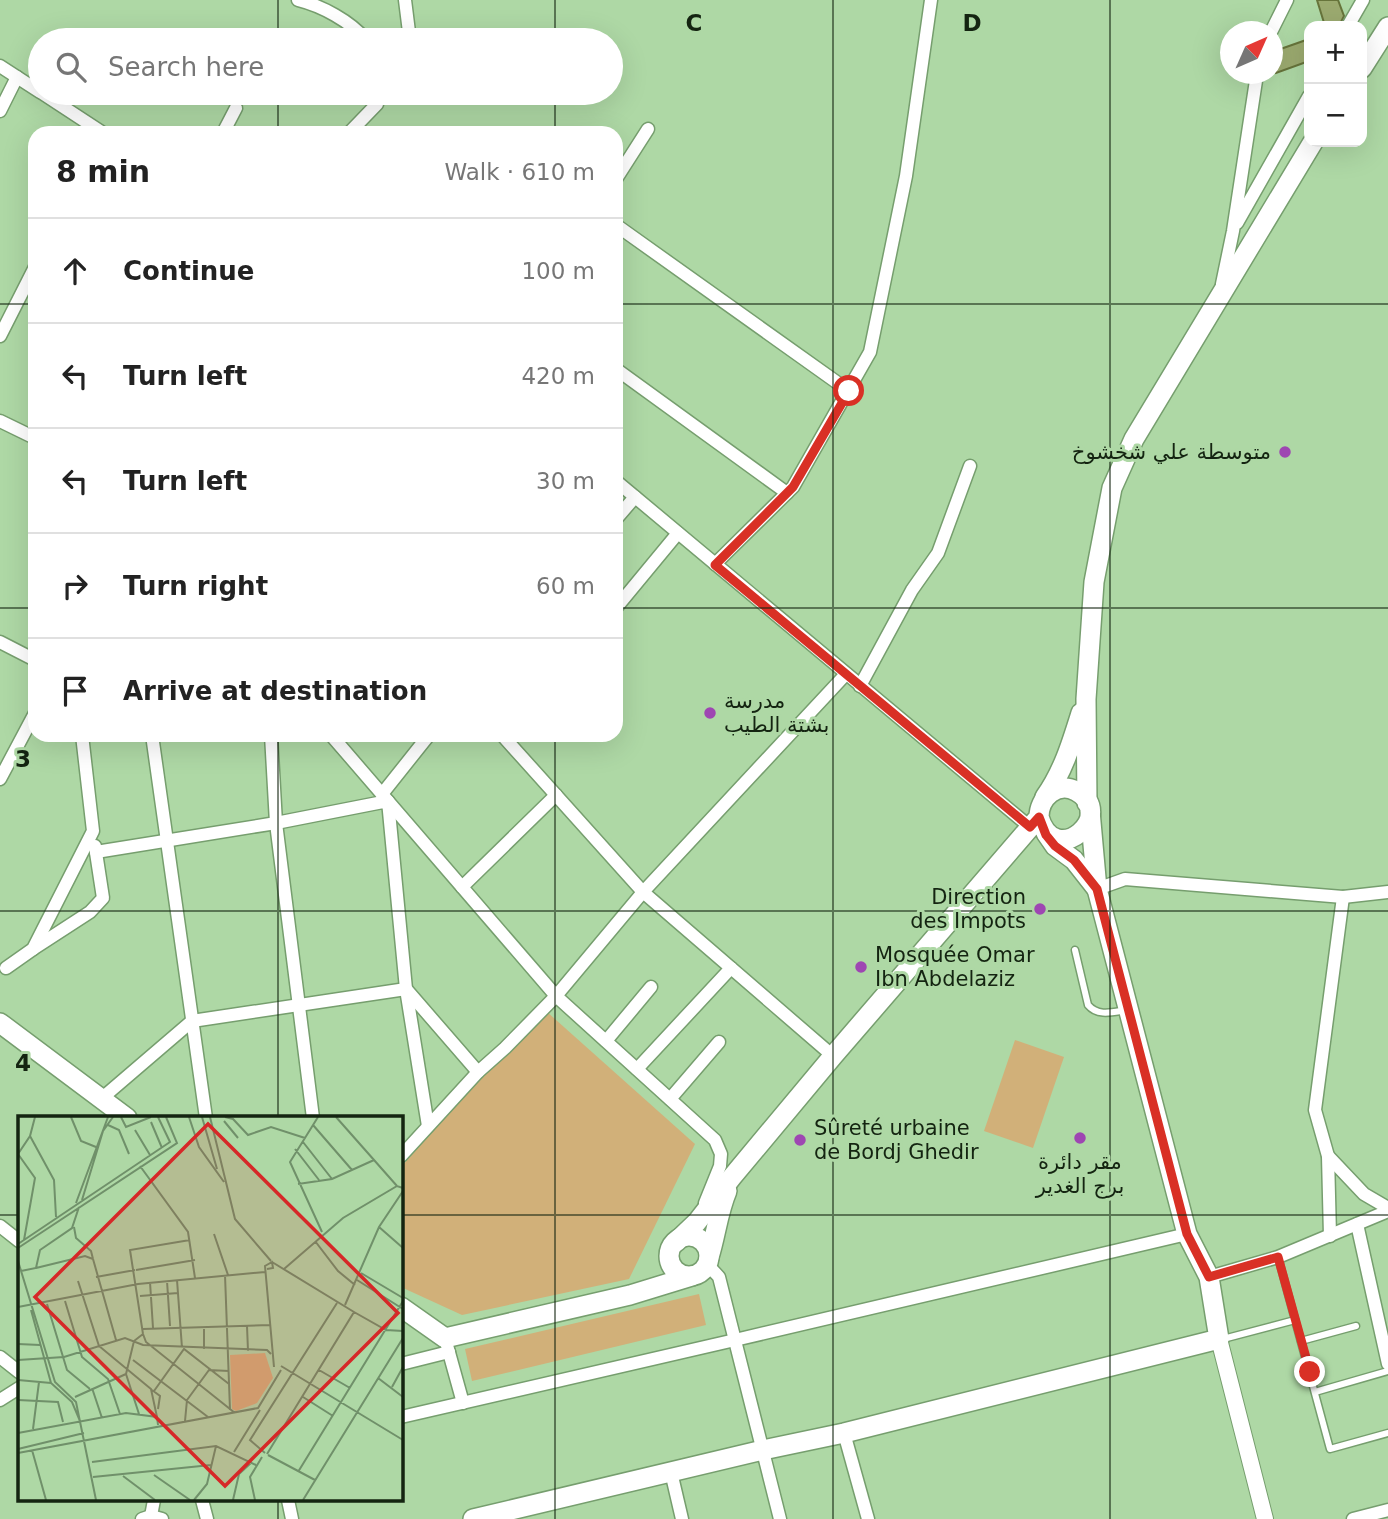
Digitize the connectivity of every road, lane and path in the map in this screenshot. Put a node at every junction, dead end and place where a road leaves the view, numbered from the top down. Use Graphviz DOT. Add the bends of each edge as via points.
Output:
graph roads {
  1 [pos="298,0"];
  2 [pos="405,0"];
  3 [pos="931,0"];
  4 [pos="1287,0"];
  5 [pos="1363,0"];
  6 [pos="1276,21"];
  7 [pos="1351,21"];
  8 [pos="1388,27"];
  9 [pos="353,28"];
  10 [pos="408,28"];
  11 [pos="1367,60"];
  12 [pos="0,66"];
  13 [pos="17,77"];
  14 [pos="28,84"];
  15 [pos="1255,84"];
  16 [pos="61,105"];
  17 [pos="376,105"];
  18 [pos="1304,105"];
  19 [pos="236,108"];
  20 [pos="0,111"];
  21 [pos="92,126"];
  22 [pos="227,126"];
  23 [pos="356,126"];
  24 [pos="648,129"];
  25 [pos="1310,147"];
  26 [pos="623,168"];
  27 [pos="623,230"];
  28 [pos="1233,231"];
  29 [pos="28,281"];
  30 [pos="1220,296"];
  31 [pos="0,336"];
  32 [pos="623,374"];
  33 [pos="849,391"];
  34 [pos="0,421"];
  35 [pos="28,435"];
  36 [pos="971,466"];
  37 [pos="623,487"];
  38 [pos="787,493"];
  39 [pos="635,497"];
  40 [pos="623,511"];
  41 [pos="678,533"];
  42 [pos="715,565"];
  43 [pos="623,600"];
  44 [pos="0,642"];
  45 [pos="28,656"];
  46 [pos="846,674"];
  47 [pos="860,686"];
  48 [pos="1086,699"];
  49 [pos="28,726"];
  50 [pos="83,742"];
  51 [pos="153,742"];
  52 [pos="271,742"];
  53 [pos="337,742"];
  54 [pos="424,742"];
  55 [pos="508,742"];
  56 [pos="0,779"];
  57 [pos="556,795"];
  58 [pos="385,798"];
  59 [pos="1089,807"];
  60 [pos="1040,818"];
  61 [pos="276,823"];
  62 [pos="93,831"];
  63 [pos="167,840"];
  64 [pos="96,852"];
  65 [pos="462,887"];
  66 [pos="1097,889"];
  67 [pos="643,892"];
  68 [pos="1388,892"];
  69 [pos="1343,897"];
  70 [pos="33,949"];
  71 [pos="1075,950"];
  72 [pos="2,968"];
  73 [pos="731,968"];
  74 [pos="652,986"];
  75 [pos="406,989"];
  76 [pos="556,996"];
  77 [pos="299,1005"];
  78 [pos="1129,1010"];
  79 [pos="192,1021"];
  80 [pos="0,1023"];
  81 [pos="606,1041"];
  82 [pos="719,1042"];
  83 [pos="833,1056"];
  84 [pos="637,1069"];
  85 [pos="478,1072"];
  86 [pos="101,1099"];
  87 [pos="670,1100"];
  88 [pos="124,1116"];
  89 [pos="206,1116"];
  90 [pos="313,1116"];
  91 [pos="428,1126"];
  92 [pos="402,1155"];
  93 [pos="1328,1156"];
  94 [pos="732,1177"];
  95 [pos="1388,1210"];
  96 [pos="697,1222"];
  97 [pos="1357,1224"];
  98 [pos="0,1226"];
  99 [pos="1187,1234"];
  100 [pos="1330,1236"];
  101 [pos="18,1240"];
  102 [pos="673,1247"];
  103 [pos="1278,1257"];
  104 [pos="703,1265"];
  105 [pos="1209,1277"];
  106 [pos="630,1295"];
  107 [pos="402,1308"];
  108 [pos="1296,1320"];
  109 [pos="1356,1326"];
  110 [pos="1219,1339"];
  111 [pos="735,1340"];
  112 [pos="1301,1341"];
  113 [pos="447,1345"];
  114 [pos="0,1357"];
  115 [pos="402,1364"];
  116 [pos="1388,1364"];
  117 [pos="18,1371"];
  118 [pos="1388,1371"];
  119 [pos="18,1389"];
  120 [pos="1315,1392"];
  121 [pos="0,1400"];
  122 [pos="463,1403"];
  123 [pos="402,1417"];
  124 [pos="844,1433"];
  125 [pos="1388,1433"];
  126 [pos="763,1450"];
  127 [pos="671,1472"];
  128 [pos="203,1502"];
  129 [pos="1388,1510"];
  130 [pos="207,1519"];
  131 [pos="473,1519"];
  132 [pos="682,1519"];
  133 [pos="779,1519"];
  134 [pos="868,1519"];
  135 [pos="1265,1519"];
  136 [pos="1353,1519"];
  1 -- 9 [label="street"];
  2 -- 10 [label="street"];
  3 -- 33 [label="street" via="906,176 870,352"];
  4 -- 6 [label="street"];
  5 -- 7 [label="street"];
  8 -- 11 [label="main road"];
  12 -- 13 [label="street"];
  13 -- 14 [label="street"];
  13 -- 20 [label="street"];
  15 -- 28 [label="street"];
  16 -- 21 [label="street"];
  17 -- 23 [label="street"];
  18 -- 28 [label="street"];
  19 -- 22 [label="street"];
  24 -- 26 [label="street"];
  25 -- 30 [label="main road"];
  27 -- 33 [label="street"];
  28 -- 30 [label="street"];
  29 -- 31 [label="street"];
  30 -- 48 [label="main road" via="1134,439 1112,488 1094,582"];
  32 -- 38 [label="street"];
  33 -- 38 [label="street"];
  34 -- 35 [label="street"];
  36 -- 47 [label="street" via="939,553 912,590"];
  37 -- 39 [label="street"];
  38 -- 42 [label="street"];
  39 -- 40 [label="street"];
  39 -- 41 [label="street"];
  41 -- 42 [label="street"];
  41 -- 43 [label="street"];
  42 -- 46 [label="street"];
  44 -- 45 [label="street"];
  46 -- 47 [label="street"];
  46 -- 67 [label="street"];
  47 -- 60 [label="street"];
  48 -- 59 [label="main road"];
  48 -- 60 [label="main road"];
  49 -- 56 [label="street"];
  50 -- 62 [label="street"];
  51 -- 63 [label="street"];
  52 -- 61 [label="street"];
  53 -- 58 [label="street"];
  54 -- 58 [label="street"];
  55 -- 57 [label="street"];
  57 -- 65 [label="street"];
  57 -- 67 [label="street"];
  58 -- 61 [label="street"];
  58 -- 65 [label="street"];
  58 -- 75 [label="street"];
  59 -- 60 [label="main road" via="1078,792 1056,789"];
  59 -- 60 [label="main road" via="1087,826 1075,837 1052,836"];
  59 -- 66 [label="main road"];
  60 -- 66 [label="main road" via="1046,835"];
  60 -- 83 [label="main road"];
  61 -- 63 [label="street"];
  61 -- 77 [label="street"];
  62 -- 64 [label="street"];
  62 -- 70 [label="street"];
  63 -- 64 [label="street"];
  63 -- 79 [label="street"];
  64 -- 70 [label="street" via="103,898 90,912"];
  65 -- 76 [label="street"];
  66 -- 69 [label="street" via="1125,879"];
  66 -- 78 [label="main road"];
  67 -- 73 [label="street"];
  67 -- 76 [label="street"];
  68 -- 69 [label="street"];
  69 -- 93 [label="street" via="1315,1110"];
  70 -- 72 [label="street"];
  71 -- 78 [label="lane" via="1088,1005 1099,1013"];
  73 -- 83 [label="street"];
  73 -- 84 [label="street"];
  74 -- 81 [label="street"];
  75 -- 77 [label="street"];
  75 -- 85 [label="street"];
  75 -- 91 [label="street"];
  76 -- 81 [label="street"];
  76 -- 85 [label="street"];
  77 -- 79 [label="street"];
  77 -- 90 [label="street"];
  78 -- 99 [label="main road"];
  79 -- 86 [label="street"];
  79 -- 89 [label="street"];
  80 -- 86 [label="main road"];
  81 -- 84 [label="street"];
  82 -- 87 [label="street"];
  83 -- 94 [label="main road"];
  84 -- 87 [label="street"];
  85 -- 91 [label="street"];
  86 -- 88 [label="main road"];
  87 -- 96 [label="street" via="715,1140 722,1154"];
  91 -- 92 [label="street"];
  93 -- 95 [label="street" via="1364,1194"];
  93 -- 100 [label="street"];
  94 -- 96 [label="main road"];
  94 -- 104 [label="main road"];
  95 -- 97 [label="street"];
  96 -- 102 [label="main road"];
  97 -- 100 [label="street"];
  97 -- 116 [label="street"];
  98 -- 101 [label="street"];
  99 -- 105 [label="main road"];
  99 -- 111 [label="street"];
  100 -- 103 [label="street"];
  102 -- 104 [label="main road" via="671,1265 680,1274"];
  102 -- 104 [label="main road" via="688,1236 701,1240 705,1244"];
  102 -- 106 [label="main road"];
  103 -- 105 [label="street"];
  103 -- 108 [label="lane"];
  104 -- 106 [label="main road"];
  104 -- 111 [label="street" via="719,1277"];
  105 -- 110 [label="main road"];
  106 -- 113 [label="main road"];
  107 -- 113 [label="main road"];
  108 -- 110 [label="lane"];
  108 -- 112 [label="lane"];
  109 -- 112 [label="lane"];
  110 -- 124 [label="main road"];
  110 -- 135 [label="street"];
  111 -- 122 [label="street"];
  111 -- 126 [label="street"];
  112 -- 120 [label="lane"];
  113 -- 115 [label="street"];
  113 -- 122 [label="street"];
  114 -- 117 [label="street"];
  118 -- 120 [label="lane"];
  119 -- 121 [label="street"];
  120 -- 125 [label="lane" via="1330,1449"];
  122 -- 123 [label="street"];
  124 -- 126 [label="main road"];
  124 -- 134 [label="street"];
  126 -- 127 [label="main road"];
  126 -- 133 [label="street"];
  127 -- 131 [label="main road"];
  127 -- 132 [label="street"];
  128 -- 130 [label="street"];
  129 -- 136 [label="street"];
}
